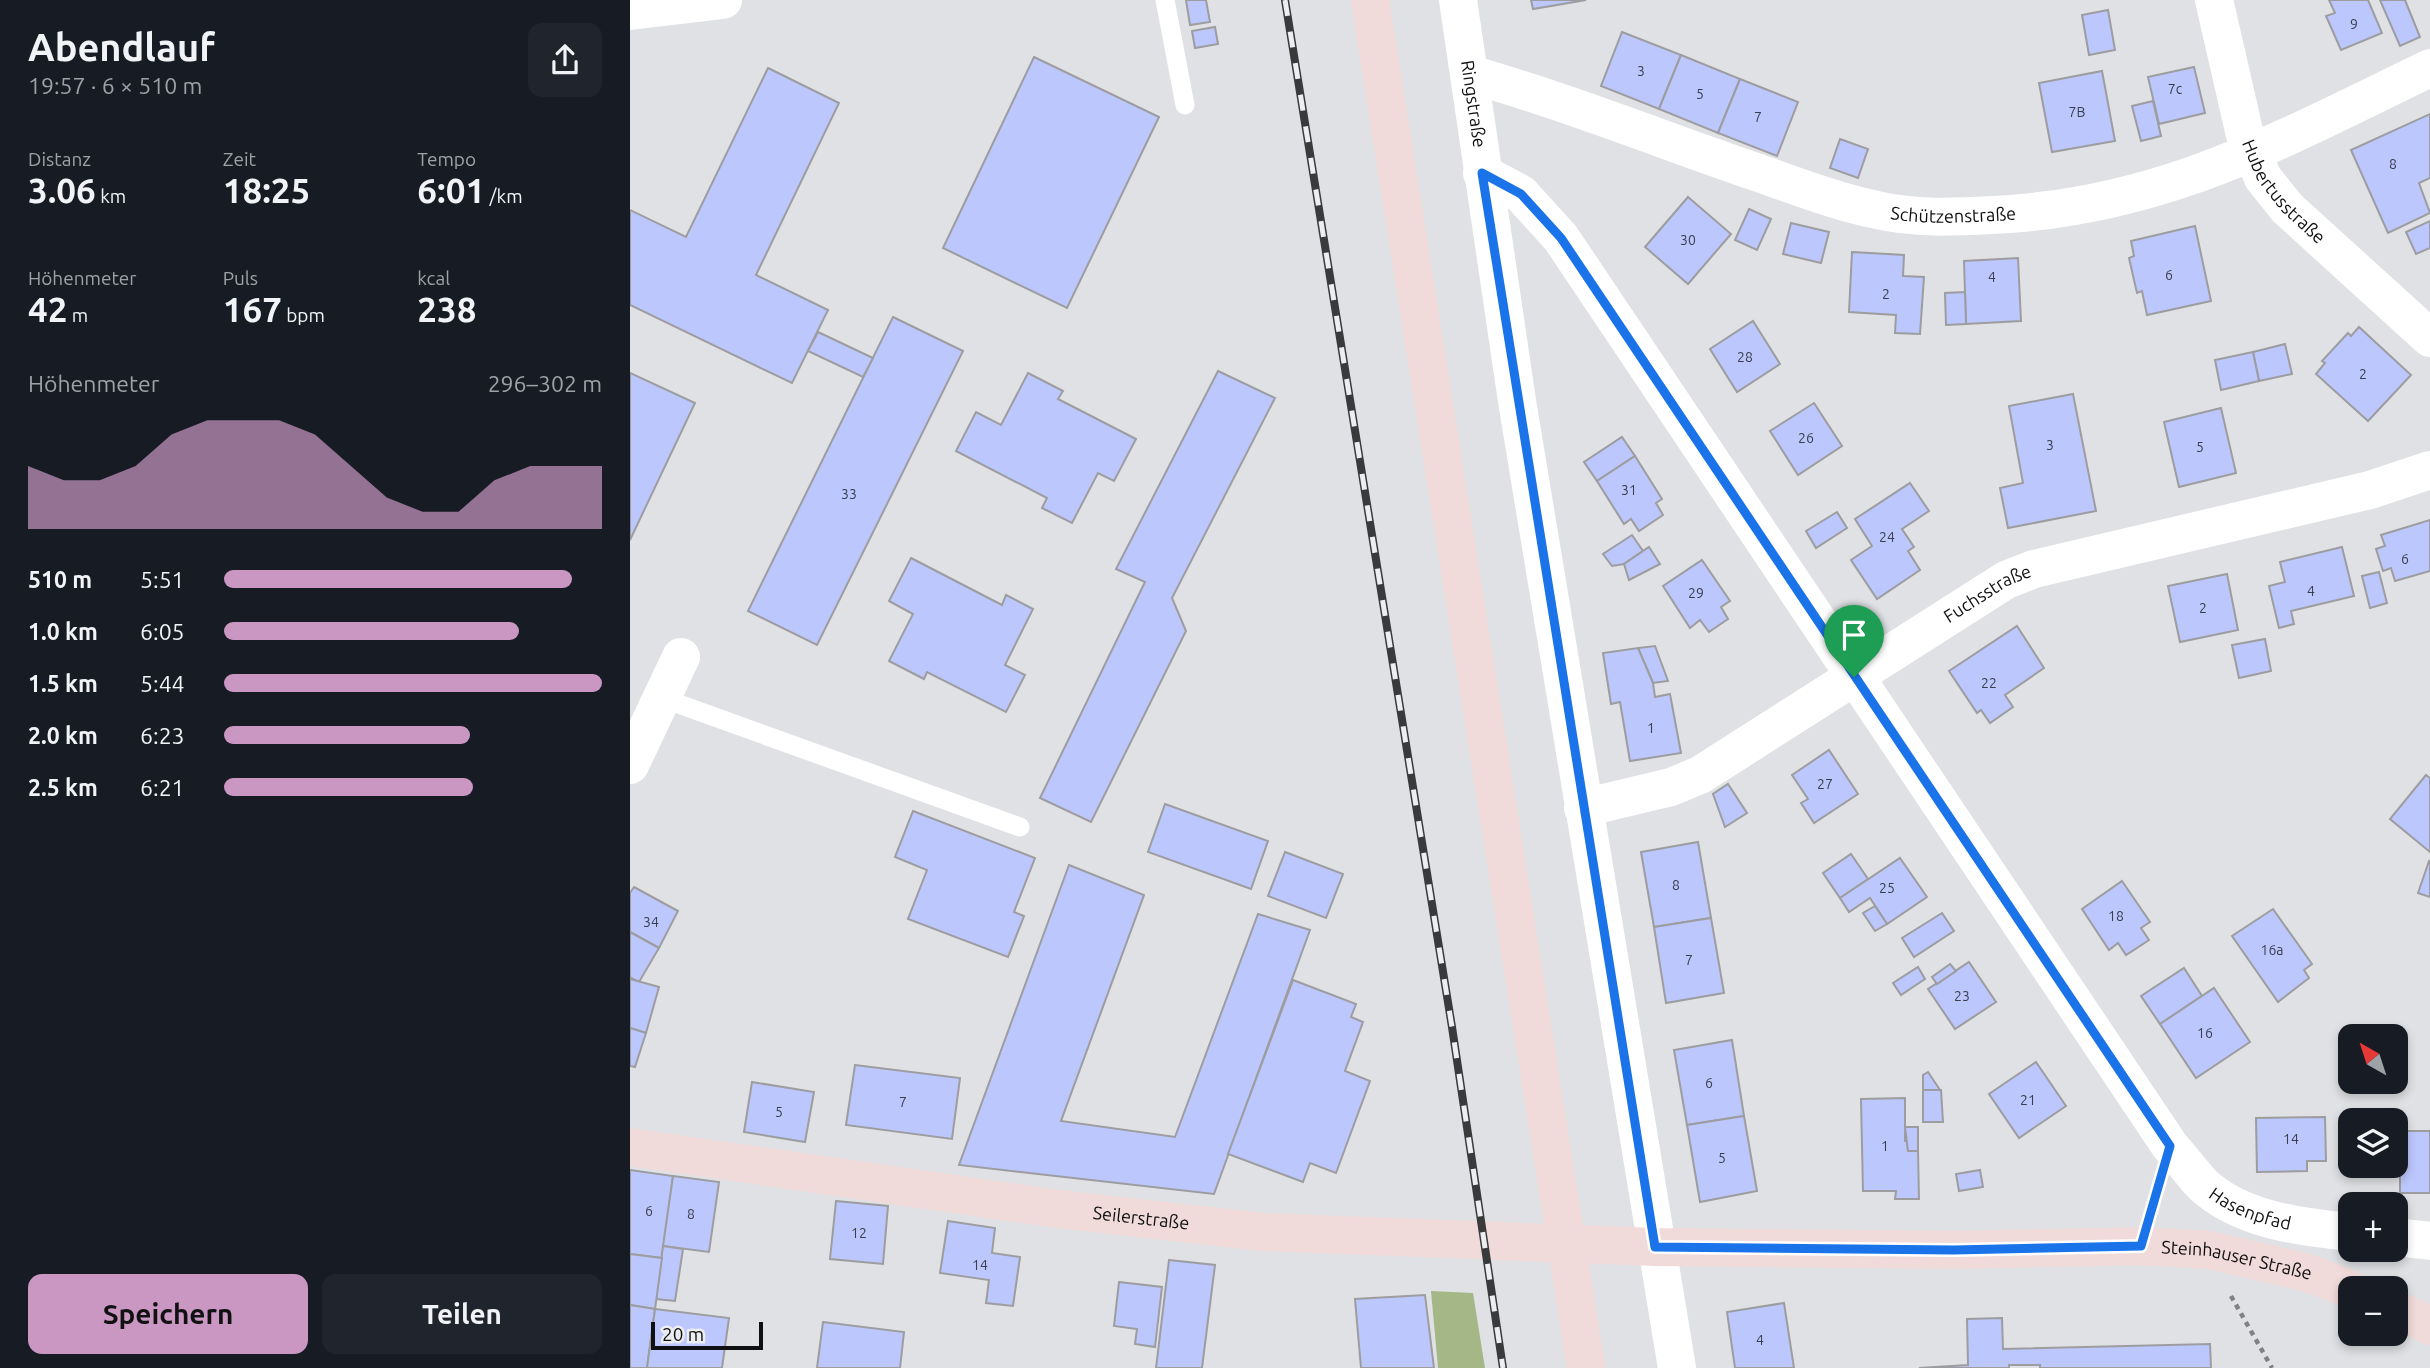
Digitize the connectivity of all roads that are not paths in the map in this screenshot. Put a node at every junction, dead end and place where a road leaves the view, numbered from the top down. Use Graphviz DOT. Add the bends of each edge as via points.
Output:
graph roads {
  1 [pos="1165,0"];
  2 [pos="1370,0"];
  3 [pos="1458,0"];
  4 [pos="2214,0"];
  5 [pos="704,1"];
  6 [pos="630,11"];
  7 [pos="2430,68"];
  8 [pos="1470,74"];
  9 [pos="1185,104"];
  10 [pos="2251,154"];
  11 [pos="1482,173"];
  12 [pos="2430,338"];
  13 [pos="2430,470"];
  14 [pos="681,657"];
  15 [pos="1854,677"];
  16 [pos="662,698"];
  17 [pos="630,765"];
  18 [pos="1583,808"];
  19 [pos="1020,827"];
  20 [pos="630,1147"];
  21 [pos="2338,1230"];
  22 [pos="2408,1238"];
  23 [pos="2430,1241"];
  24 [pos="1655,1247"];
  25 [pos="2338,1285"];
  26 [pos="2408,1315"];
  27 [pos="2430,1326"];
  28 [pos="1586,1368"];
  29 [pos="1677,1368"];
  1 -- 9 [label="lane"];
  2 -- 28 [label="main road"];
  3 -- 8 [label="street, Ringstraße"];
  4 -- 10 [label="street, Hubertusstraße"];
  5 -- 6 [label="street"];
  7 -- 10 [label="street, Schützenstraße"];
  8 -- 10 [label="street, Schützenstraße" via="1578,107 1828,197 1879,211 1944,218 2037,213 2113,201 2181,182"];
  8 -- 11 [label="street, Ringstraße"];
  10 -- 12 [label="street, Hubertusstraße" via="2287,208"];
  11 -- 15 [label="street, Hasenpfad" via="1521,194 1561,238"];
  11 -- 18 [label="street, Ringstraße"];
  13 -- 15 [label="street, Fuchsstraße" via="2356,494 2034,569 2006,580"];
  14 -- 16 [label="street"];
  15 -- 18 [label="street, Fuchsstraße" via="1700,775 1671,788"];
  15 -- 21 [label="street, Hasenpfad" via="2170,1146 2203,1184 2231,1205 2262,1217"];
  16 -- 17 [label="street"];
  16 -- 19 [label="lane"];
  18 -- 24 [label="street, Ringstraße"];
  20 -- 24 [label="main road, Seilerstraße" via="1071,1211 1263,1232"];
  22 -- 23 [label="street"];
  24 -- 25 [label="main road, Steinhauser Straße" via="1954,1250 2141,1246 2262,1261"];
  24 -- 29 [label="street, Ringstraße"];
  26 -- 27 [label="main road"];
}
